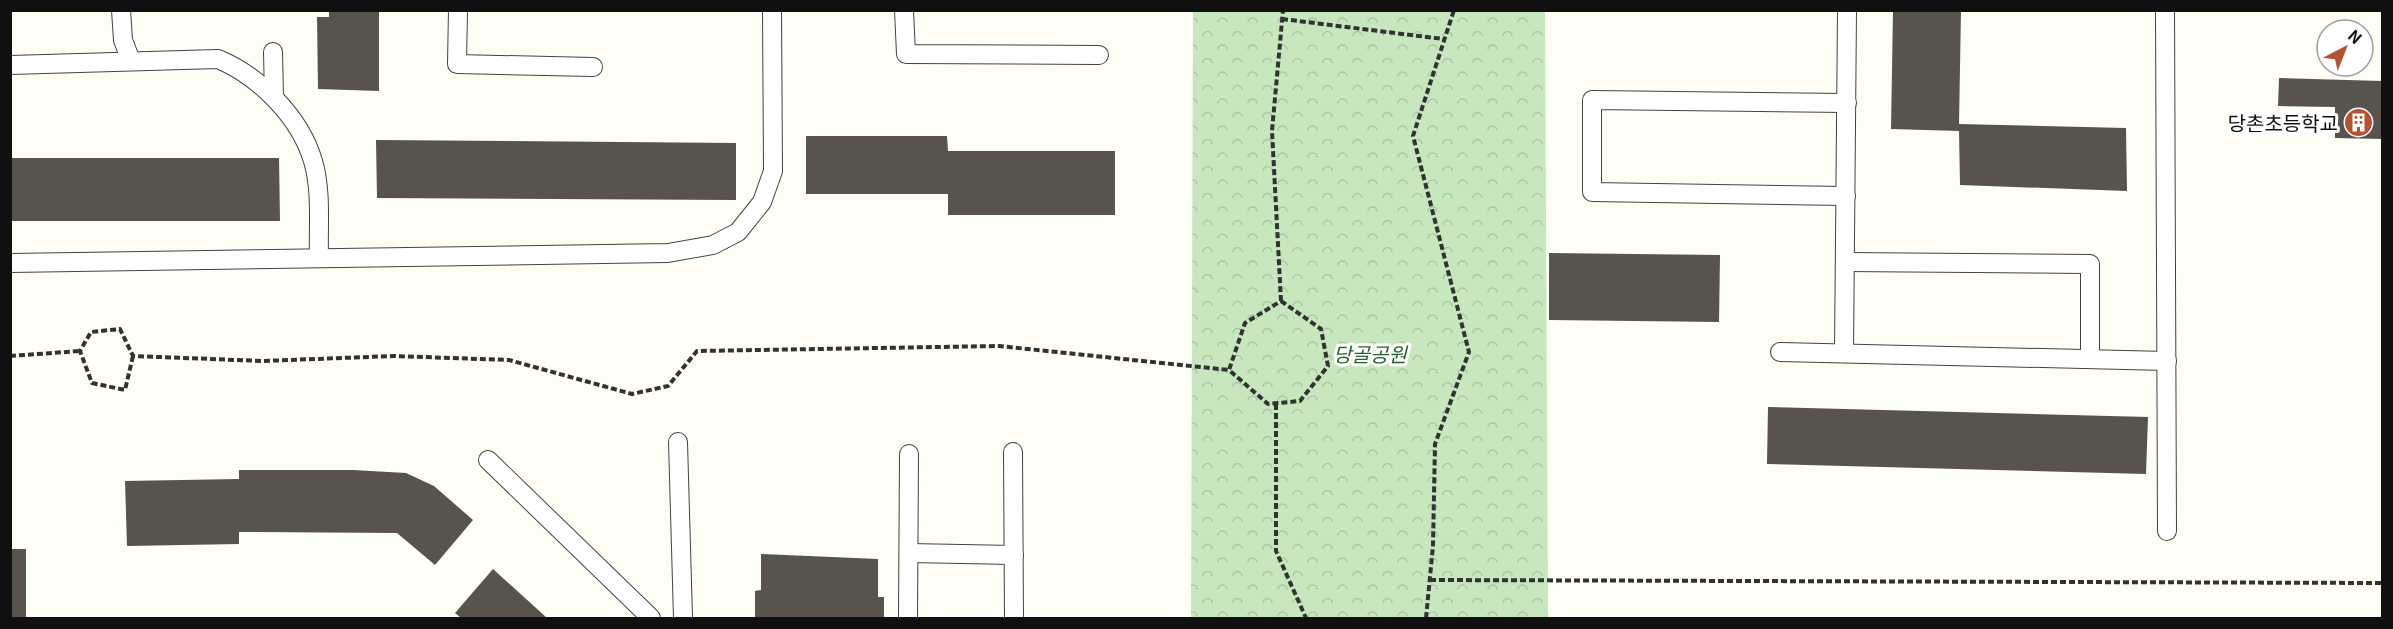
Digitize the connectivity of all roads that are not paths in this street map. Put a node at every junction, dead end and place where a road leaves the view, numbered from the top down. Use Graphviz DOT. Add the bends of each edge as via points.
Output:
graph roads {
  1 [pos="121,10"];
  2 [pos="458,10"];
  3 [pos="772,10"];
  4 [pos="904,10"];
  5 [pos="1847,10"];
  6 [pos="2165,10"];
  7 [pos="273,52"];
  8 [pos="1099,55"];
  9 [pos="131,61"];
  10 [pos="10,65"];
  11 [pos="593,67"];
  12 [pos="274,97"];
  13 [pos="1847,103"];
  14 [pos="1846,196"];
  15 [pos="319,258"];
  16 [pos="1845,262"];
  17 [pos="10,263"];
  18 [pos="1780,352"];
  19 [pos="1844,353"];
  20 [pos="2090,359"];
  21 [pos="2167,361"];
  22 [pos="678,442"];
  23 [pos="1013,452"];
  24 [pos="909,454"];
  25 [pos="488,460"];
  26 [pos="2167,531"];
  27 [pos="909,553"];
  28 [pos="1014,555"];
  29 [pos="651,618"];
  30 [pos="683,618"];
  31 [pos="908,618"];
  32 [pos="1014,618"];
  1 -- 9 [label="lane" via="123,40"];
  2 -- 11 [label="lane" via="457,64"];
  3 -- 15 [label="lane" via="773,171 762,202 738,232 713,245 668,253"];
  4 -- 8 [label="lane" via="906,54"];
  5 -- 13 [label="lane"];
  6 -- 21 [label="lane"];
  7 -- 12 [label="lane"];
  9 -- 10 [label="lane"];
  9 -- 12 [label="lane" via="218,59 257,80"];
  12 -- 15 [label="lane" via="303,139 313,162"];
  13 -- 14 [label="lane"];
  13 -- 14 [label="lane" via="1592,100 1592,192"];
  14 -- 16 [label="lane"];
  15 -- 17 [label="lane"];
  16 -- 19 [label="lane"];
  16 -- 20 [label="lane" via="2090,264"];
  18 -- 19 [label="lane"];
  19 -- 20 [label="lane"];
  20 -- 21 [label="lane"];
  21 -- 26 [label="lane"];
  22 -- 30 [label="lane"];
  23 -- 28 [label="lane"];
  24 -- 27 [label="lane"];
  25 -- 29 [label="lane"];
  27 -- 28 [label="lane"];
  27 -- 31 [label="lane"];
  28 -- 32 [label="lane"];
}
